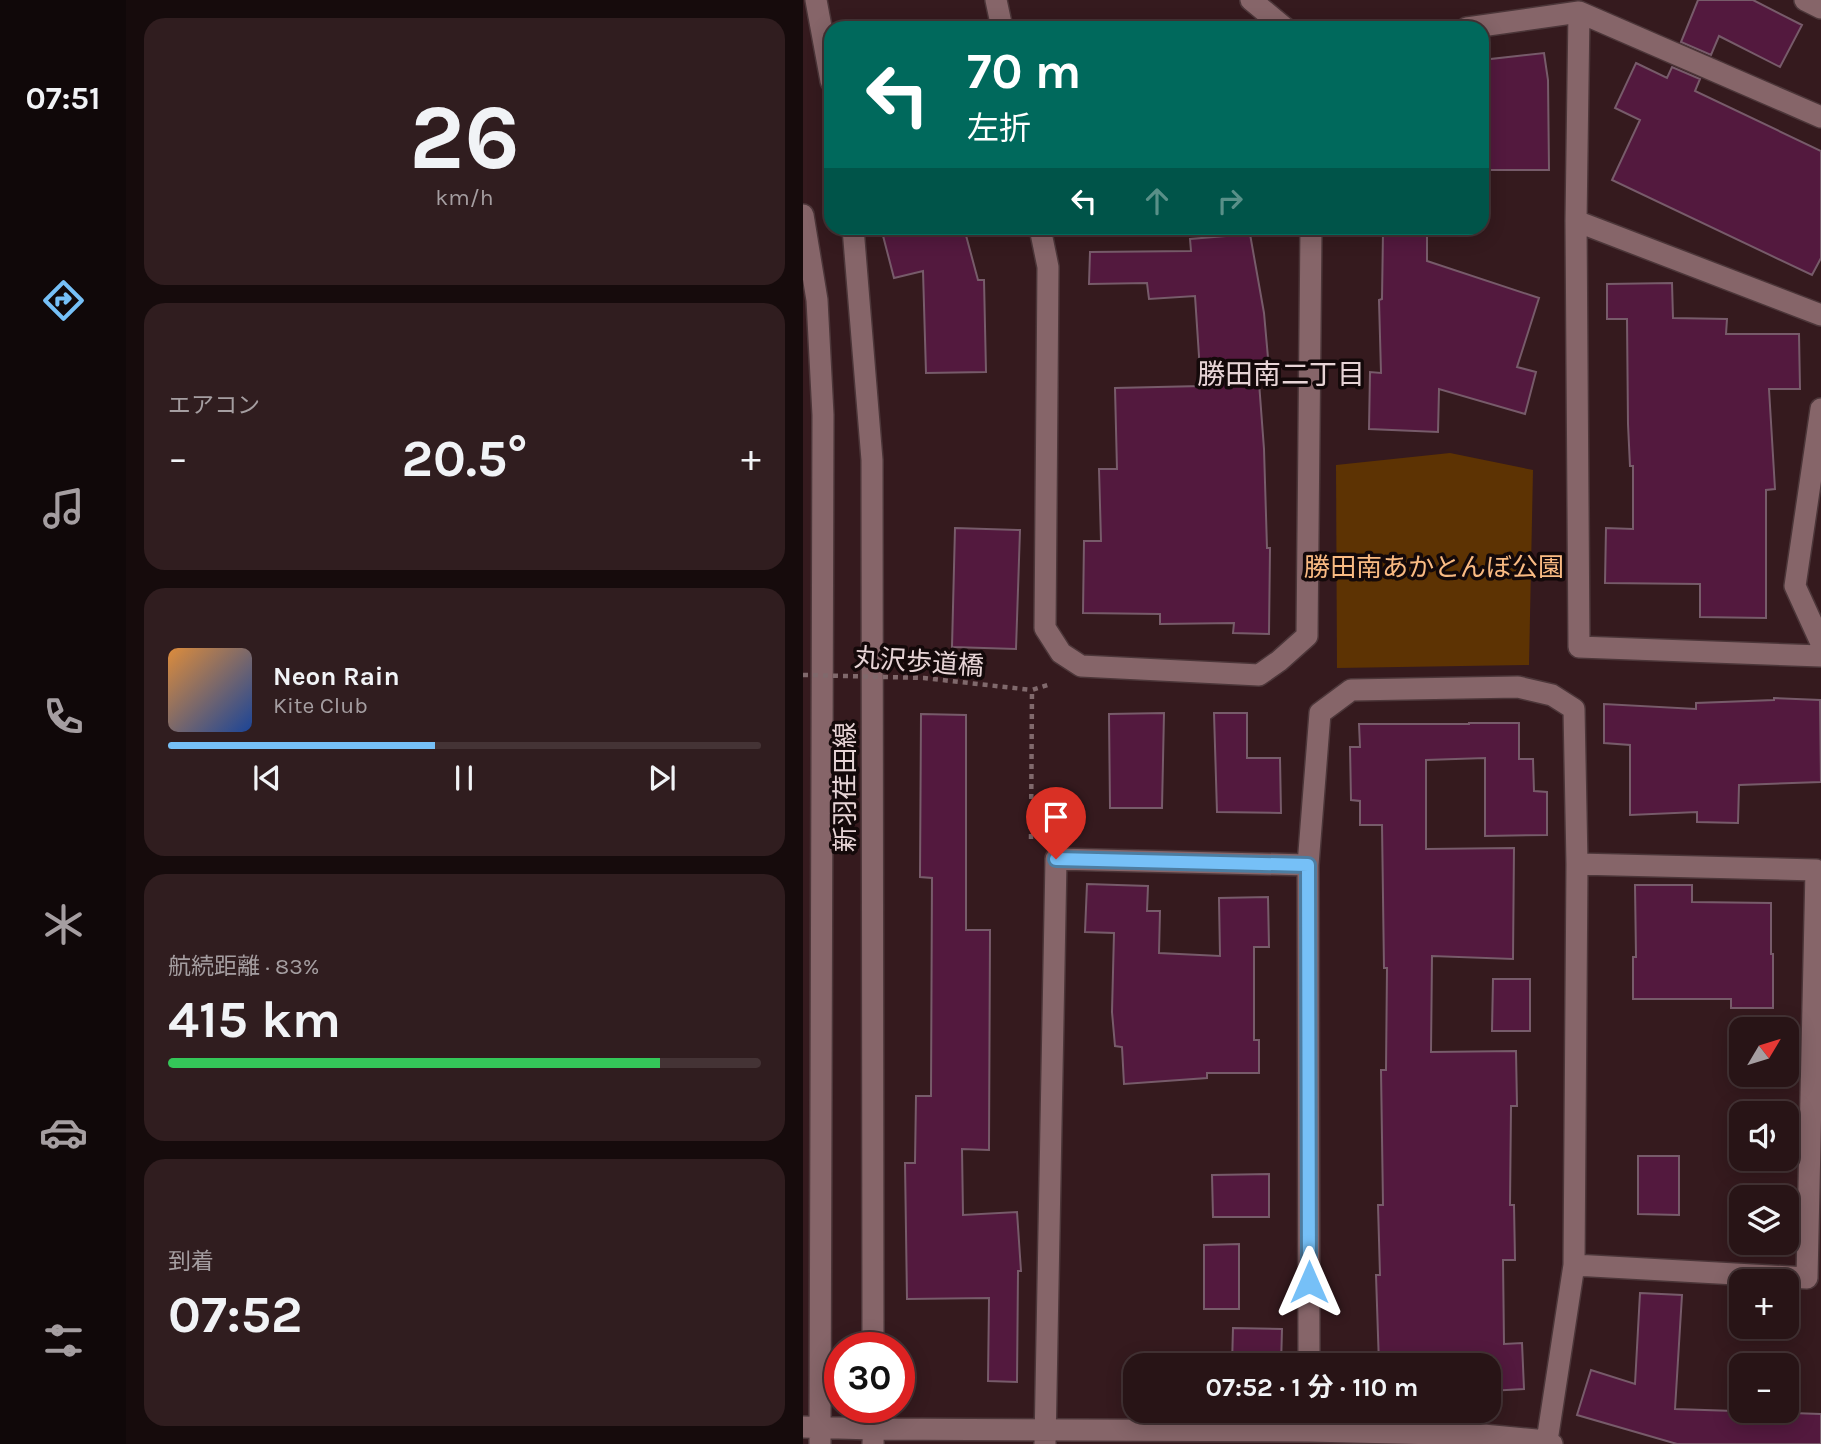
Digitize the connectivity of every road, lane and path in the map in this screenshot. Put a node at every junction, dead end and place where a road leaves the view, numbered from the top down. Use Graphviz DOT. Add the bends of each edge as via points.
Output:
graph roads {
  1 [pos="816,0"];
  2 [pos="996,0"];
  3 [pos="1252,0"];
  4 [pos="1805,0"];
  5 [pos="1821,8"];
  6 [pos="1579,12"];
  7 [pos="1000,21"];
  8 [pos="1277,21"];
  9 [pos="1489,25"];
  10 [pos="824,43"];
  11 [pos="1821,117"];
  12 [pos="803,215"];
  13 [pos="1576,221"];
  14 [pos="854,235"];
  15 [pos="1041,235"];
  16 [pos="1311,235"];
  17 [pos="1821,315"];
  18 [pos="1821,409"];
  19 [pos="1821,643"];
  20 [pos="1821,656"];
  21 [pos="803,675"];
  22 [pos="1056,859"];
  23 [pos="1577,864"];
  24 [pos="1308,865"];
  25 [pos="1818,870"];
  26 [pos="1574,1265"];
  27 [pos="874,1332"];
  28 [pos="1309,1353"];
  29 [pos="1309,1428"];
  30 [pos="814,1433"];
  31 [pos="874,1436"];
  32 [pos="1045,1437"];
  33 [pos="1550,1443"];
  1 -- 10 [label="street"];
  2 -- 7 [label="street"];
  3 -- 8 [label="street"];
  4 -- 5 [label="street"];
  6 -- 9 [label="street"];
  6 -- 11 [label="street"];
  6 -- 13 [label="street"];
  12 -- 30 [label="street, 新羽荏田線" via="817,300 823,415"];
  13 -- 17 [label="street"];
  13 -- 20 [label="street" via="1579,647"];
  14 -- 27 [label="street, 新羽荏田線" via="872,460"];
  15 -- 16 [label="street" via="1048,267 1045,628 1061,653 1081,666 1259,675 1307,636"];
  18 -- 19 [label="street" via="1795,586"];
  21 -- 22 [label="path, 丸沢歩道橋, bridge" via="924,678 1032,690 1031,847"];
  22 -- 24 [label="street"];
  22 -- 32 [label="street"];
  23 -- 24 [label="street" via="1574,709 1553,695 1518,687 1351,690 1320,713"];
  23 -- 25 [label="street"];
  23 -- 26 [label="street"];
  24 -- 28 [label="street"];
  25 -- 26 [label="street" via="1807,1278"];
  26 -- 33 [label="street"];
  29 -- 32 [label="street"];
  29 -- 33 [label="street" via="1483,1435"];
  30 -- 31 [label="street"];
  31 -- 32 [label="street"];
}
